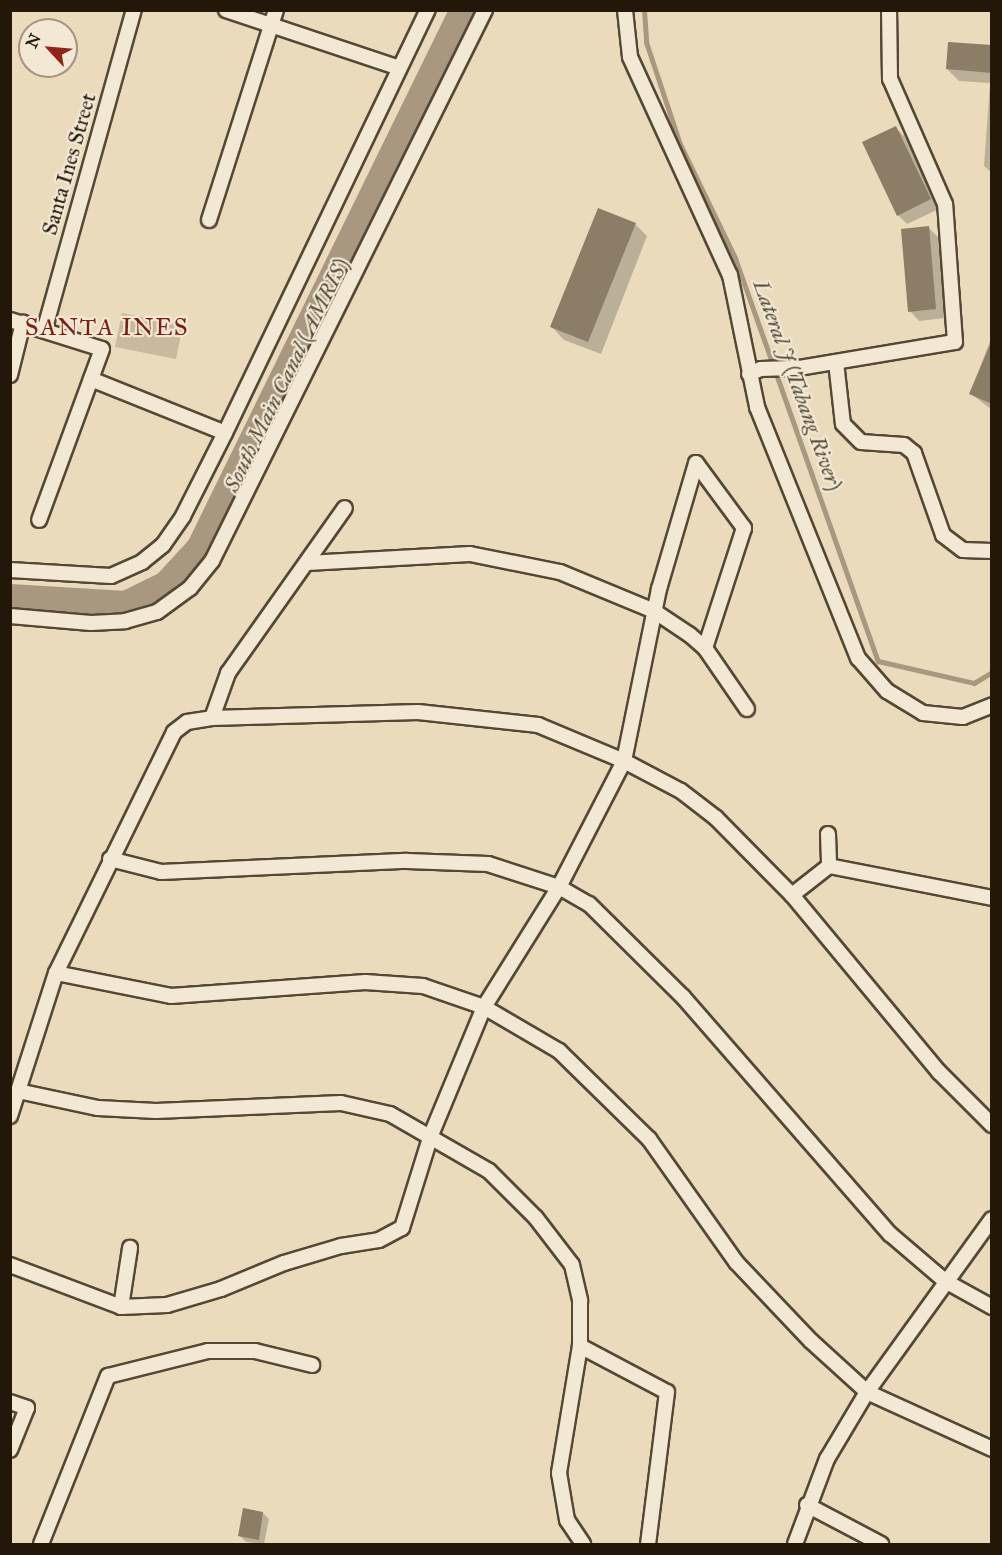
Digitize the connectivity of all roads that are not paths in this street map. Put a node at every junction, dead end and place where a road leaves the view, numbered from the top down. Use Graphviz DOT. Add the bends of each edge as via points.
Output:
graph roads {
  1 [pos="134,10"];
  2 [pos="226,10"];
  3 [pos="276,10"];
  4 [pos="428,10"];
  5 [pos="485,10"];
  6 [pos="625,10"];
  7 [pos="889,10"];
  8 [pos="270,25"];
  9 [pos="399,68"];
  10 [pos="209,220"];
  11 [pos="17,322"];
  12 [pos="45,328"];
  13 [pos="837,362"];
  14 [pos="755,372"];
  15 [pos="10,375"];
  16 [pos="91,379"];
  17 [pos="225,433"];
  18 [pos="345,508"];
  19 [pos="39,520"];
  20 [pos="992,551"];
  21 [pos="307,563"];
  22 [pos="10,570"];
  23 [pos="654,611"];
  24 [pos="10,616"];
  25 [pos="705,648"];
  26 [pos="992,705"];
  27 [pos="747,709"];
  28 [pos="212,718"];
  29 [pos="624,761"];
  30 [pos="828,834"];
  31 [pos="110,859"];
  32 [pos="829,866"];
  33 [pos="560,887"];
  34 [pos="792,895"];
  35 [pos="992,898"];
  36 [pos="56,973"];
  37 [pos="484,1007"];
  38 [pos="18,1091"];
  39 [pos="10,1116"];
  40 [pos="992,1125"];
  41 [pos="432,1135"];
  42 [pos="992,1219"];
  43 [pos="130,1248"];
  44 [pos="10,1265"];
  45 [pos="945,1281"];
  46 [pos="121,1307"];
  47 [pos="992,1307"];
  48 [pos="580,1346"];
  49 [pos="312,1365"];
  50 [pos="867,1392"];
  51 [pos="10,1402"];
  52 [pos="992,1449"];
  53 [pos="10,1450"];
  54 [pos="807,1505"];
  55 [pos="40,1545"];
  56 [pos="583,1545"];
  57 [pos="648,1545"];
  58 [pos="795,1545"];
  59 [pos="881,1545"];
  1 -- 12 [label="street, Santa Ines Street"];
  2 -- 8 [label="street"];
  3 -- 8 [label="street"];
  4 -- 9 [label="street"];
  5 -- 24 [label="street" via="212,561 190,588 157,612 125,621 91,623"];
  6 -- 14 [label="street" via="630,57 730,275"];
  7 -- 13 [label="street" via="890,79 945,204 955,342"];
  8 -- 9 [label="street"];
  8 -- 10 [label="street"];
  9 -- 17 [label="street"];
  11 -- 12 [label="street"];
  11 -- 15 [label="street"];
  12 -- 16 [label="street" via="102,349"];
  13 -- 14 [label="street"];
  13 -- 20 [label="street" via="843,424 861,442 904,445 914,453 944,535 963,550"];
  14 -- 26 [label="street" via="779,466 858,658 887,691 923,713 963,717"];
  16 -- 17 [label="street"];
  16 -- 19 [label="street"];
  17 -- 22 [label="street" via="183,516 163,545 142,562 111,576"];
  18 -- 21 [label="street"];
  21 -- 23 [label="street" via="470,554 560,572"];
  21 -- 28 [label="street" via="228,673"];
  23 -- 25 [label="street"];
  23 -- 25 [label="street" via="696,463 751,529"];
  23 -- 29 [label="street"];
  25 -- 27 [label="street"];
  28 -- 29 [label="street" via="418,712 489,718 538,725"];
  28 -- 31 [label="street" via="187,722 174,732"];
  29 -- 33 [label="street"];
  29 -- 34 [label="street" via="681,791 717,818"];
  30 -- 32 [label="street"];
  31 -- 33 [label="street" via="161,872 407,861 488,864"];
  31 -- 36 [label="street"];
  32 -- 34 [label="street"];
  32 -- 35 [label="street"];
  33 -- 37 [label="street"];
  33 -- 45 [label="street" via="589,904 623,935 683,997 842,1183 890,1234"];
  34 -- 40 [label="street" via="939,1072"];
  36 -- 37 [label="street" via="171,996 365,982 423,986"];
  36 -- 38 [label="street"];
  37 -- 41 [label="street"];
  37 -- 50 [label="street" via="559,1051 649,1139 736,1262 811,1341"];
  38 -- 39 [label="street"];
  38 -- 41 [label="street" via="98,1108 156,1111 340,1103 390,1114"];
  41 -- 46 [label="street" via="402,1228 380,1240 341,1246 284,1263 167,1305"];
  41 -- 48 [label="street" via="489,1171 536,1218 572,1265 580,1301"];
  42 -- 45 [label="street"];
  43 -- 46 [label="street"];
  44 -- 46 [label="street"];
  45 -- 47 [label="street"];
  45 -- 50 [label="street"];
  48 -- 56 [label="street" via="559,1473 567,1520"];
  48 -- 57 [label="street" via="667,1392"];
  49 -- 55 [label="street" via="255,1351 208,1351 108,1376"];
  50 -- 52 [label="street"];
  50 -- 54 [label="street" via="827,1459"];
  51 -- 53 [label="street" via="27,1408"];
  54 -- 58 [label="street"];
  54 -- 59 [label="street"];
}
